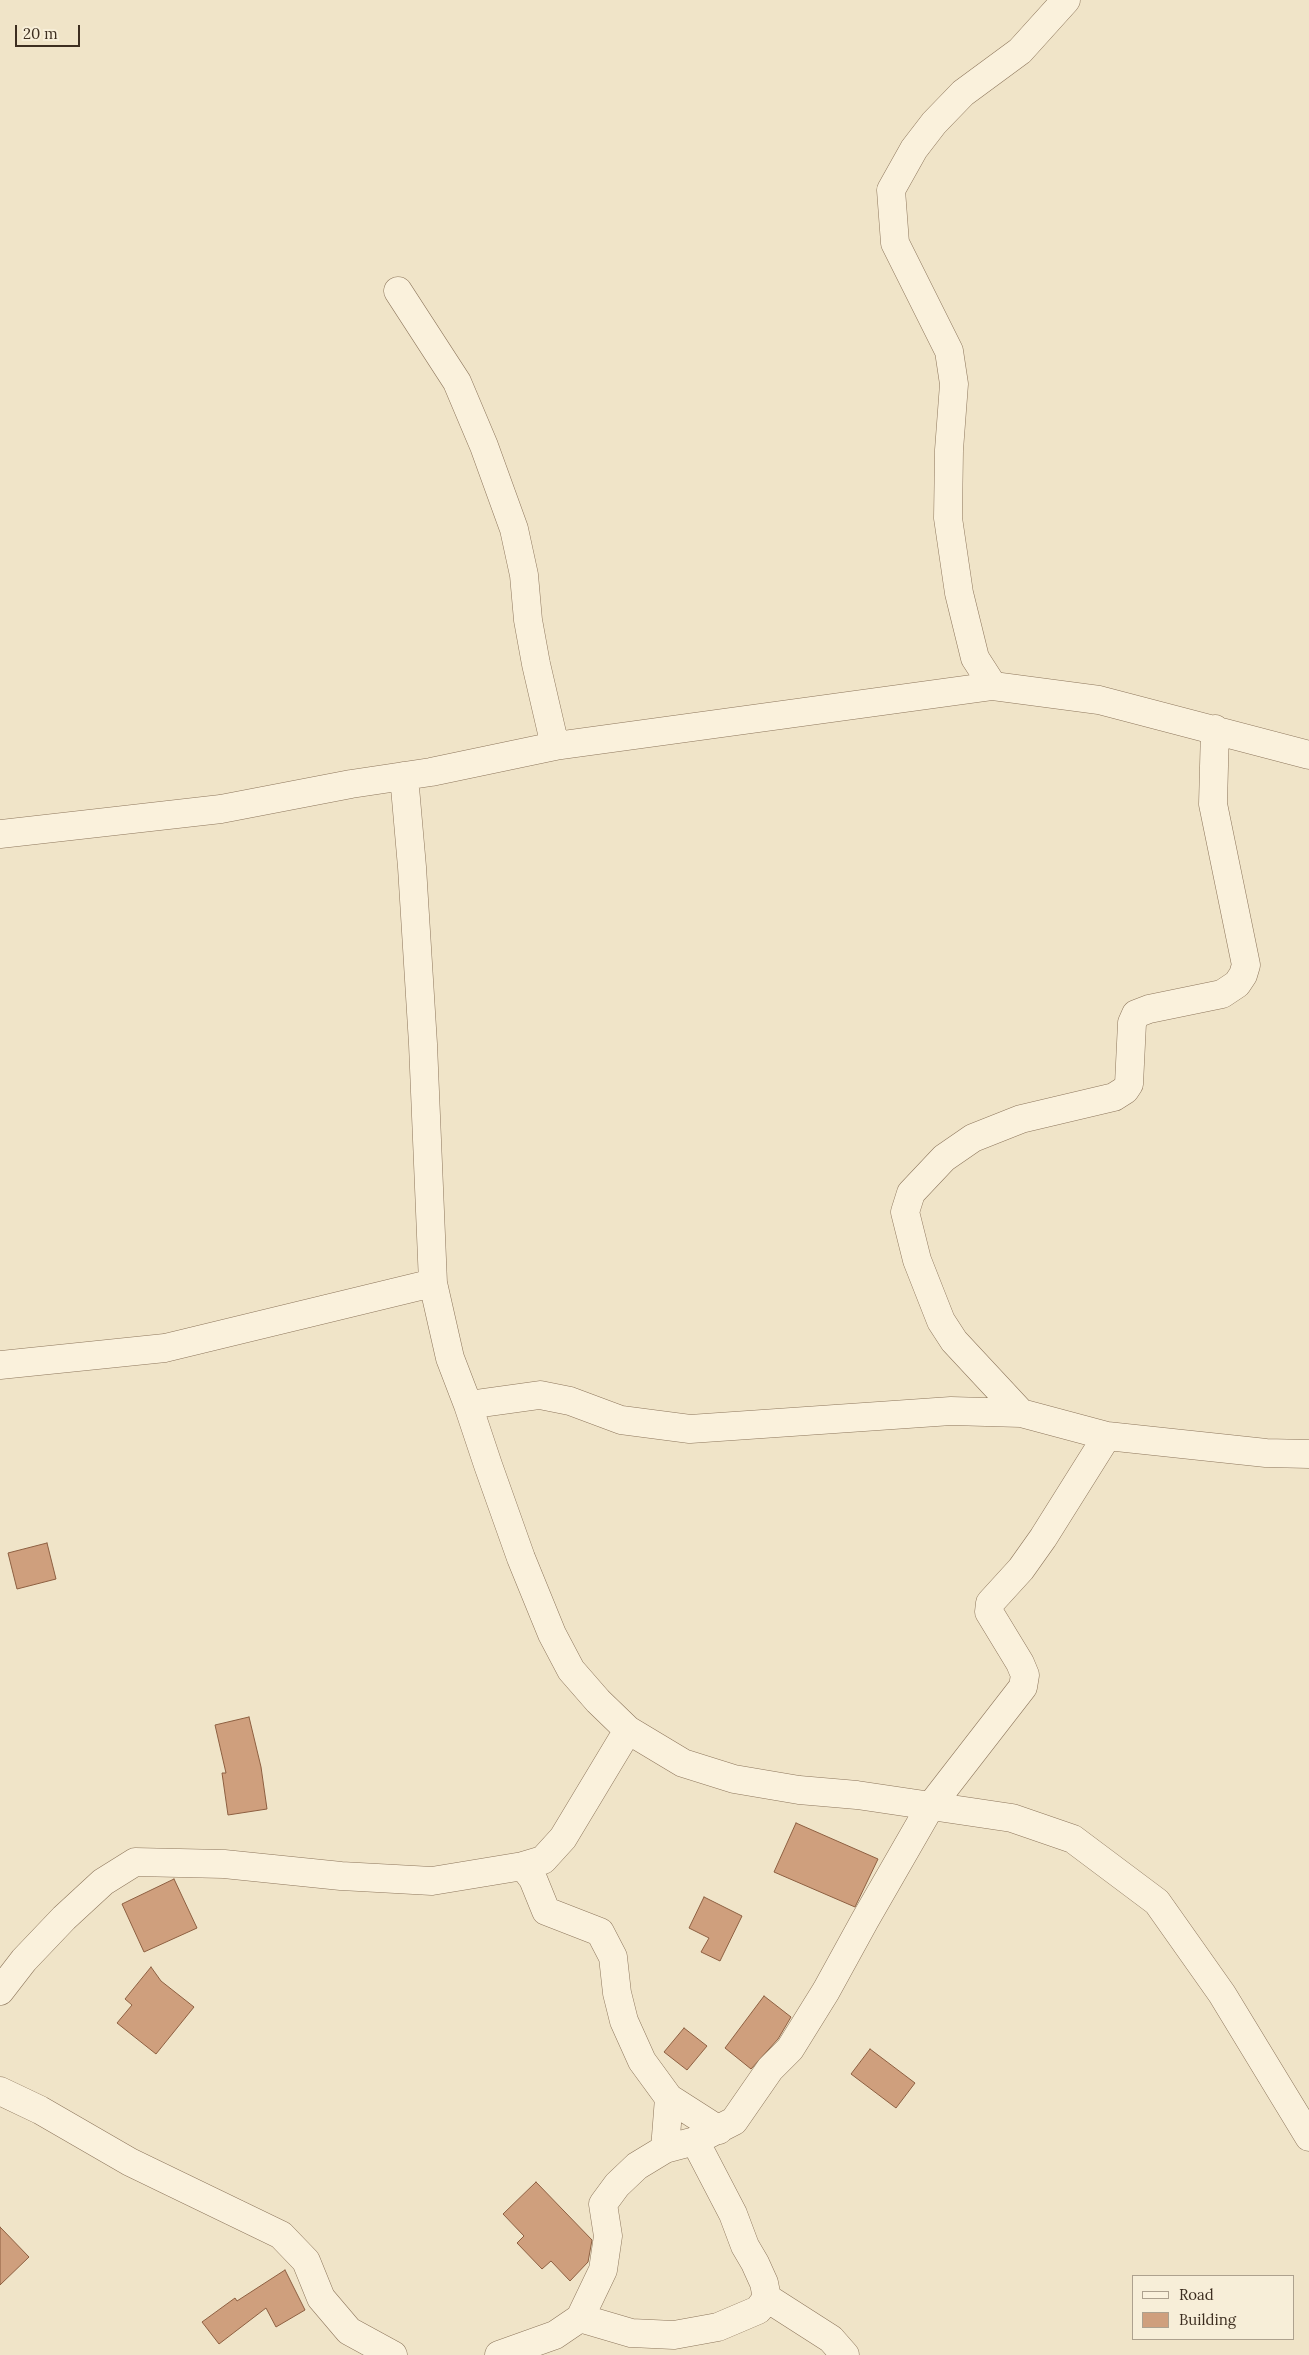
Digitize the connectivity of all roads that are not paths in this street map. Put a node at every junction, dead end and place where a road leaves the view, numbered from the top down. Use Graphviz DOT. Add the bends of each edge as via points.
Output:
graph roads {
  1 [pos="1066,0"];
  2 [pos="398,291"];
  3 [pos="993,686"];
  4 [pos="1215,730"];
  5 [pos="554,746"];
  6 [pos="1309,755"];
  7 [pos="404,776"];
  8 [pos="0,834"];
  9 [pos="432,1283"];
  10 [pos="0,1365"];
  11 [pos="468,1405"];
  12 [pos="1021,1413"];
  13 [pos="1107,1436"];
  14 [pos="1309,1454"];
  15 [pos="628,1730"];
  16 [pos="930,1808"];
  17 [pos="523,1866"];
  18 [pos="0,1991"];
  19 [pos="0,2091"];
  20 [pos="669,2098"];
  21 [pos="719,2130"];
  22 [pos="1309,2137"];
  23 [pos="695,2141"];
  24 [pos="665,2149"];
  25 [pos="767,2298"];
  26 [pos="580,2318"];
  27 [pos="557,2345"];
  28 [pos="393,2355"];
  29 [pos="498,2355"];
  30 [pos="846,2355"];
  1 -- 3 [label="street" via="1020,51 963,94 934,123 914,149 891,190 895,243 949,351 954,384 948,518 958,593 976,658"];
  2 -- 5 [label="street" via="457,382 514,529 536,664"];
  3 -- 4 [label="street" via="1099,700"];
  3 -- 5 [label="street"];
  4 -- 6 [label="street"];
  4 -- 12 [label="street" via="1213,804 1246,965 1243,975 1222,994 1136,1014 1132,1023 1129,1084 1125,1090 1114,1097 1021,1119 973,1138 944,1158 911,1193 905,1212 917,1260 941,1321 954,1341"];
  5 -- 7 [label="street"];
  7 -- 8 [label="street" via="221,809"];
  7 -- 9 [label="street" via="422,1034"];
  9 -- 10 [label="street" via="165,1348"];
  9 -- 11 [label="street" via="450,1358"];
  11 -- 12 [label="street" via="540,1395 570,1401 621,1420 690,1429 951,1411"];
  11 -- 15 [label="street" via="521,1558 552,1634 570,1670"];
  12 -- 13 [label="street"];
  13 -- 14 [label="street" via="1266,1453"];
  13 -- 16 [label="street" via="1043,1538 1021,1569 990,1603 989,1612 1025,1675 1023,1687"];
  15 -- 16 [label="street" via="682,1762 734,1779"];
  15 -- 17 [label="street" via="563,1838 543,1860"];
  16 -- 21 [label="street" via="790,2049 770,2069 734,2121"];
  16 -- 22 [label="street" via="1012,1818 1073,1839 1156,1902 1222,1994"];
  17 -- 18 [label="street" via="432,1881 224,1864 135,1862 102,1882 64,1918"];
  17 -- 20 [label="street" via="533,1879 546,1911 600,1932 613,1958 624,2021 642,2060"];
  19 -- 28 [label="street" via="130,2162 281,2235 306,2261 320,2298 349,2331"];
  20 -- 21 [label="street"];
  20 -- 24 [label="street"];
  21 -- 23 [label="street"];
  23 -- 24 [label="street"];
  23 -- 25 [label="street" via="756,2263"];
  24 -- 26 [label="street" via="637,2166 603,2204 608,2236 603,2270"];
  25 -- 26 [label="street" via="758,2310 718,2328 674,2334 631,2333"];
  25 -- 30 [label="street" via="831,2340"];
  26 -- 27 [label="street"];
  27 -- 29 [label="street"];
}
